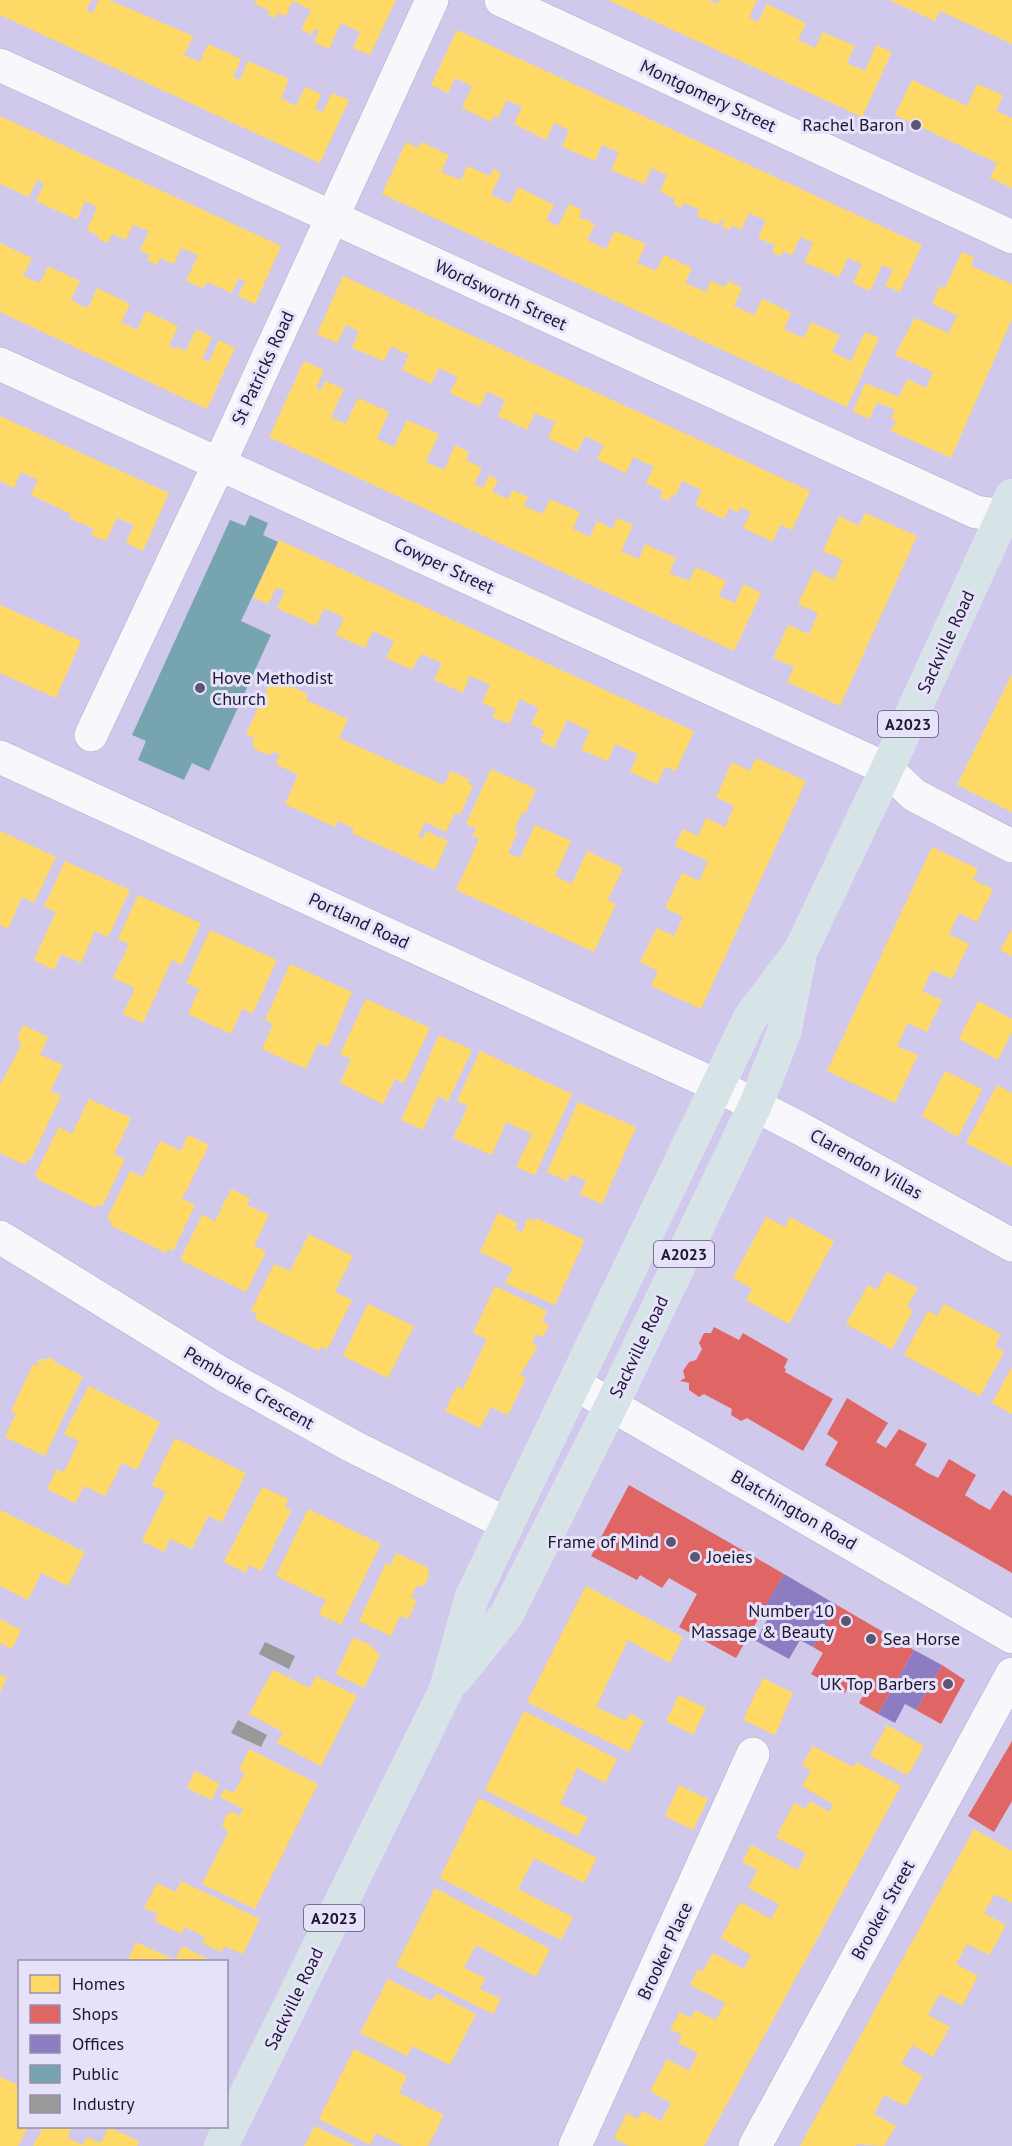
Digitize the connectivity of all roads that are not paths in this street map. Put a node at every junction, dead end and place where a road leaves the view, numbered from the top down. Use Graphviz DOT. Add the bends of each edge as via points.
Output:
graph roads {
  1 [pos="432,0"];
  2 [pos="501,0"];
  3 [pos="0,65"];
  4 [pos="333,218"];
  5 [pos="1012,237"];
  6 [pos="0,364"];
  7 [pos="219,464"];
  8 [pos="1009,510"];
  9 [pos="91,735"];
  10 [pos="0,757"];
  11 [pos="887,769"];
  12 [pos="1012,846"];
  13 [pos="801,950"];
  14 [pos="718,1086"];
  15 [pos="756,1104"];
  16 [pos="1012,1245"];
  17 [pos="2,1246"];
  18 [pos="575,1384"];
  19 [pos="612,1404"];
  20 [pos="507,1524"];
  21 [pos="1012,1637"];
  22 [pos="1012,1674"];
  23 [pos="446,1690"];
  24 [pos="753,1754"];
  25 [pos="221,2146"];
  26 [pos="575,2146"];
  27 [pos="755,2146"];
  1 -- 4 [label="street, St Patricks Road"];
  2 -- 5 [label="street, Montgomery Street"];
  3 -- 4 [label="street, Wordsworth Street"];
  4 -- 7 [label="street, St Patricks Road"];
  4 -- 8 [label="street, Wordsworth Street" via="976,512"];
  6 -- 7 [label="street, Cowper Street"];
  7 -- 9 [label="street, St Patricks Road"];
  7 -- 11 [label="street, Cowper Street"];
  8 -- 11 [label="main road, Sackville Road / A2023"];
  10 -- 14 [label="street, Portland Road"];
  11 -- 12 [label="street, Cowper Street" via="914,795"];
  11 -- 13 [label="main road, Sackville Road / A2023"];
  13 -- 14 [label="main road, Sackville Road / A2023" via="750,1018"];
  13 -- 15 [label="main road, Sackville Road / A2023" via="784,1032"];
  14 -- 15 [label="street, Clarendon Villas"];
  14 -- 18 [label="main road, Sackville Road / A2023"];
  15 -- 16 [label="street, Clarendon Villas"];
  15 -- 19 [label="main road, Sackville Road / A2023"];
  17 -- 20 [label="street, Pembroke Crescent" via="352,1446"];
  18 -- 19 [label="street, Blatchington Road"];
  18 -- 20 [label="main road, Sackville Road / A2023"];
  19 -- 21 [label="street, Blatchington Road"];
  19 -- 23 [label="main road, Sackville Road / A2023" via="507,1614"];
  20 -- 23 [label="main road, Sackville Road / A2023" via="472,1597"];
  22 -- 27 [label="street, Brooker Street"];
  23 -- 25 [label="main road, Sackville Road / A2023"];
  24 -- 26 [label="street, Brooker Place"];
}
